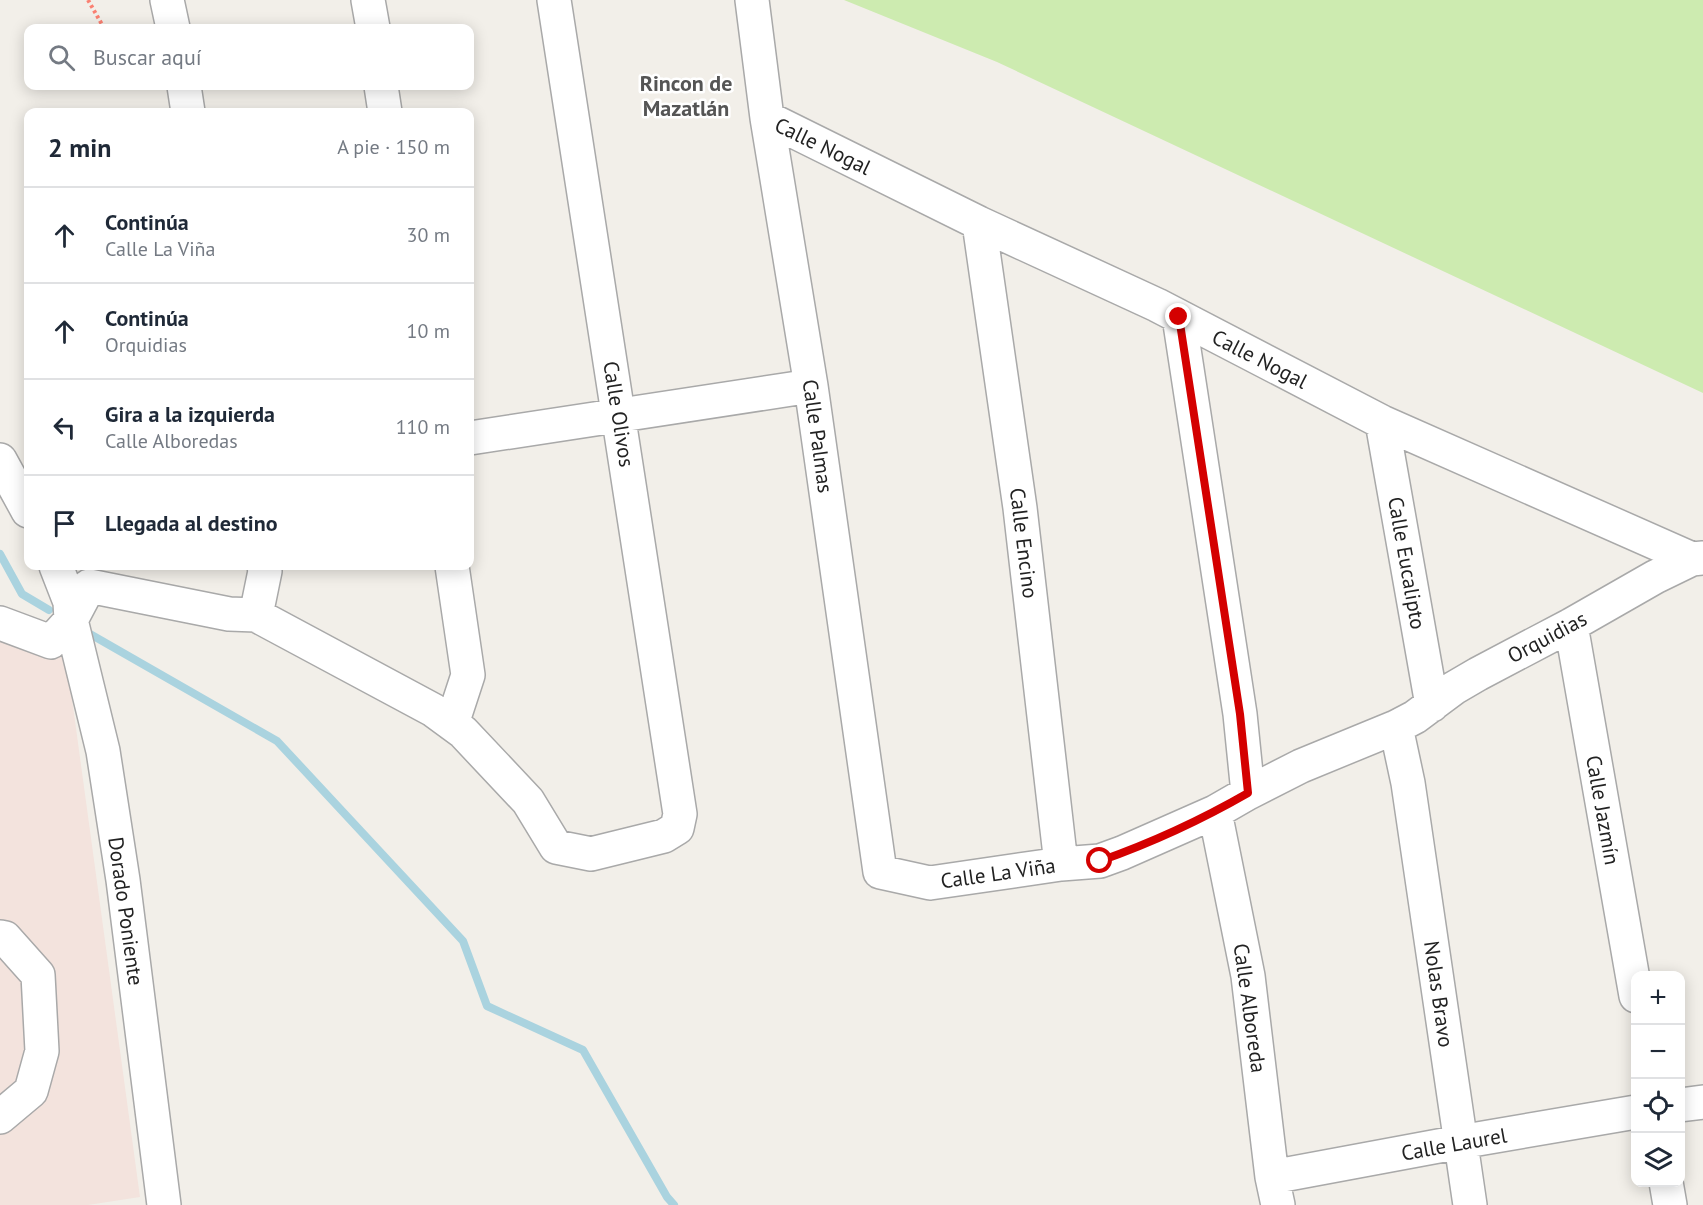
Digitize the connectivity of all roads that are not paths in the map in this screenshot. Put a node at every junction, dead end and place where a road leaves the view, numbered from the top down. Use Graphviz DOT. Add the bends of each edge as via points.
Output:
graph roads {
  1 [pos="167,0"];
  2 [pos="368,0"];
  3 [pos="554,0"];
  4 [pos="752,0"];
  5 [pos="172,24"];
  6 [pos="372,24"];
  7 [pos="185,90"];
  8 [pos="382,90"];
  9 [pos="187,108"];
  10 [pos="384,108"];
  11 [pos="767,118"];
  12 [pos="979,223"];
  13 [pos="1179,317"];
  14 [pos="811,386"];
  15 [pos="620,415"];
  16 [pos="1382,422"];
  17 [pos="474,437"];
  18 [pos="0,460"];
  19 [pos="24,504"];
  20 [pos="1698,559"];
  21 [pos="58,570"];
  22 [pos="265,570"];
  23 [pos="453,570"];
  24 [pos="256,615"];
  25 [pos="71,620"];
  26 [pos="0,623"];
  27 [pos="1572,625"];
  28 [pos="1432,705"];
  29 [pos="452,724"];
  30 [pos="1396,727"];
  31 [pos="1248,793"];
  32 [pos="1215,812"];
  33 [pos="1061,864"];
  34 [pos="880,872"];
  35 [pos="0,937"];
  36 [pos="1631,972"];
  37 [pos="1703,1102"];
  38 [pos="1685,1104"];
  39 [pos="1631,1114"];
  40 [pos="0,1117"];
  41 [pos="1460,1142"];
  42 [pos="1667,1187"];
  43 [pos="1275,1191"];
  44 [pos="164,1205"];
  45 [pos="1470,1205"];
  46 [pos="1670,1205"];
  1 -- 5 [label="street"];
  2 -- 6 [label="street"];
  3 -- 15 [label="street, Calle Olivos"];
  4 -- 11 [label="street, Calle Palmas"];
  7 -- 9 [label="street"];
  8 -- 10 [label="street"];
  11 -- 12 [label="street, Calle Nogal"];
  11 -- 14 [label="street, Calle Palmas"];
  12 -- 13 [label="street, Calle Nogal"];
  12 -- 33 [label="street, Calle Encino" via="1022,520"];
  13 -- 16 [label="street, Calle Nogal"];
  13 -- 31 [label="street"];
  14 -- 15 [label="street"];
  14 -- 34 [label="street, Calle Palmas"];
  15 -- 17 [label="street"];
  15 -- 29 [label="street, Calle Olivos" via="680,814 677,828 664,836 591,854 556,847 528,801 485,753"];
  16 -- 20 [label="street, Calle Nogal"];
  16 -- 28 [label="street, Calle Eucalipto"];
  18 -- 19 [label="street"];
  20 -- 27 [label="street, Orquidias" via="1645,583"];
  21 -- 25 [label="street, Dorado Poniente" via="70,602"];
  22 -- 24 [label="street"];
  23 -- 29 [label="street" via="468,675"];
  24 -- 25 [label="street" via="229,614 89,586"];
  24 -- 29 [label="street" via="433,710"];
  25 -- 26 [label="street" via="51,642"];
  25 -- 44 [label="street, Dorado Poniente" via="103,751"];
  27 -- 28 [label="street, Orquidias" via="1478,674"];
  27 -- 36 [label="street, Calle Jazmín"];
  28 -- 30 [label="street, Orquidias"];
  30 -- 31 [label="street, Orquidias" via="1301,766"];
  30 -- 41 [label="street, Nolas Bravo" via="1408,783"];
  31 -- 32 [label="street, Orquidias"];
  32 -- 33 [label="street, Calle La Viña" via="1100,861"];
  32 -- 43 [label="street, Calle Alboreda" via="1248,976"];
  33 -- 34 [label="street, Calle La Viña" via="930,883"];
  35 -- 40 [label="street" via="38,975 42,1051 31,1091"];
  37 -- 38 [label="street"];
  39 -- 41 [label="street, Calle Laurel"];
  41 -- 43 [label="street, Calle Laurel"];
  41 -- 45 [label="street, Nolas Bravo"];
  42 -- 46 [label="street"];
}
